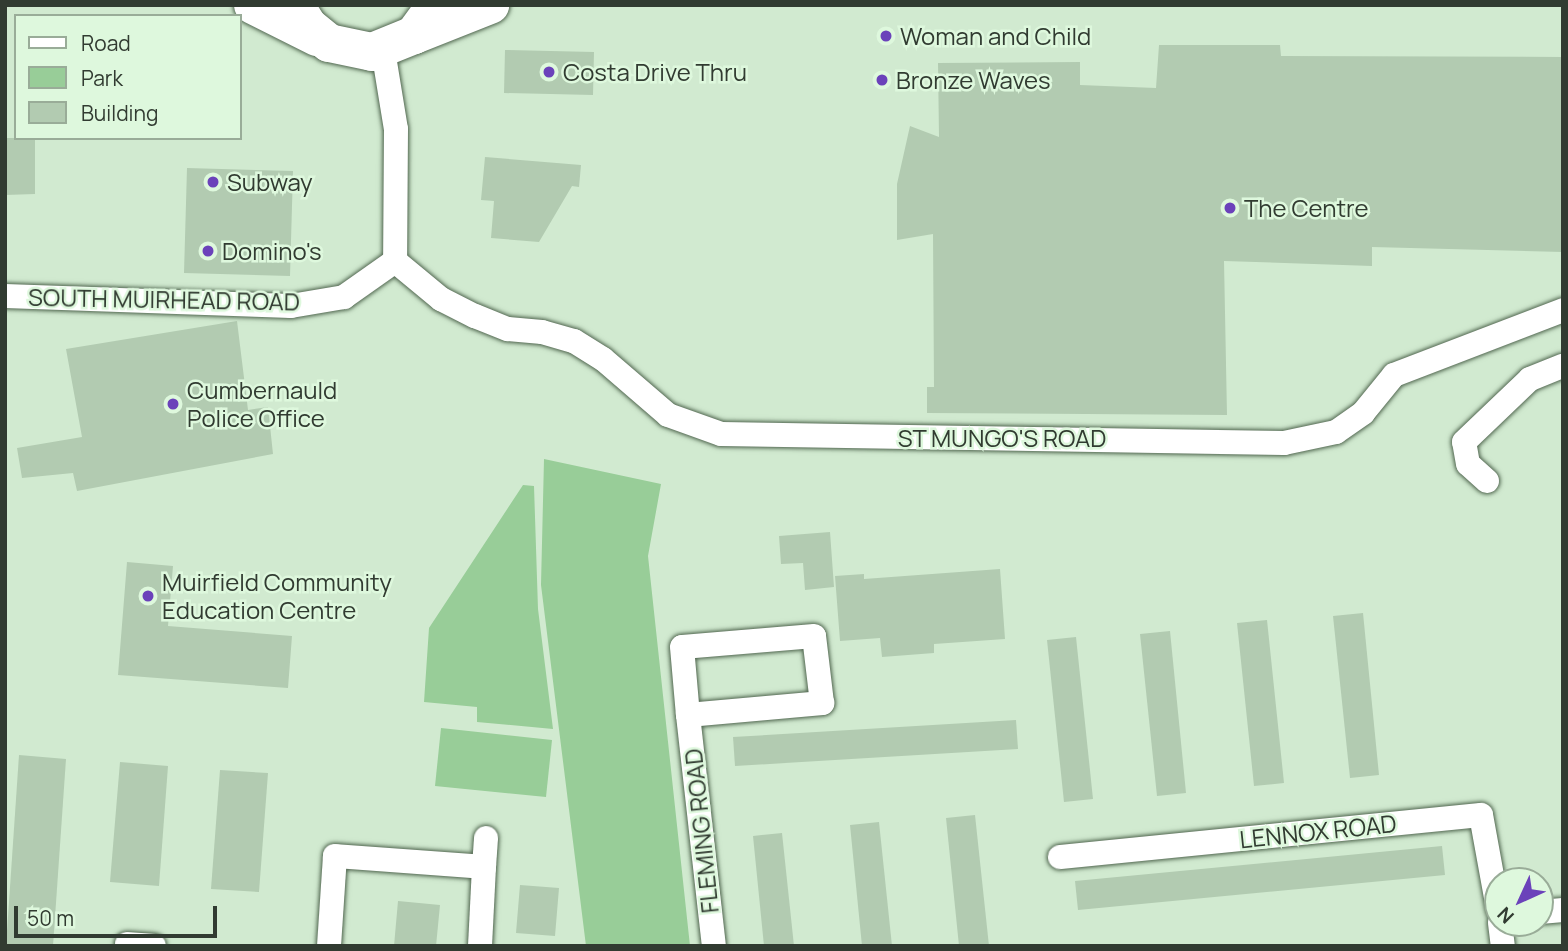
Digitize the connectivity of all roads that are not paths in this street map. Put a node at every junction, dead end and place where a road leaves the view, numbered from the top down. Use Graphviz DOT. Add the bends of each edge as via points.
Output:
graph roads {
  1 [pos="253,5"];
  2 [pos="295,5"];
  3 [pos="490,5"];
  4 [pos="411,30"];
  5 [pos="329,43"];
  6 [pos="395,261"];
  7 [pos="5,296"];
  8 [pos="1563,310"];
  9 [pos="1563,366"];
  10 [pos="1487,481"];
  11 [pos="688,715"];
  12 [pos="486,838"];
  13 [pos="1060,857"];
  14 [pos="484,867"];
  15 [pos="1490,867"];
  16 [pos="127,944"];
  17 [pos="154,946"];
  18 [pos="329,946"];
  19 [pos="480,946"];
  20 [pos="714,946"];
  1 -- 5 [label="main road"];
  2 -- 5 [label="main road" via="307,26"];
  3 -- 4 [label="main road"];
  4 -- 5 [label="main road" via="350,50"];
  4 -- 6 [label="street" via="396,129"];
  6 -- 7 [label="street, SOUTH MUIRHEAD ROAD" via="344,297 291,306"];
  6 -- 8 [label="street, ST MUNGO'S ROAD" via="441,299 508,329 574,341 603,359 668,415 721,434 1284,443 1336,432 1363,413 1394,375"];
  9 -- 10 [label="street" via="1530,379 1464,442 1468,464"];
  11 -- 11 [label="street, FLEMING ROAD" via="682,647 814,636 822,703"];
  11 -- 20 [label="street, FLEMING ROAD"];
  12 -- 14 [label="street"];
  13 -- 15 [label="street, LENNOX ROAD" via="1481,815"];
  14 -- 18 [label="street" via="335,856"];
  14 -- 19 [label="street"];
  16 -- 17 [label="street"];
}
